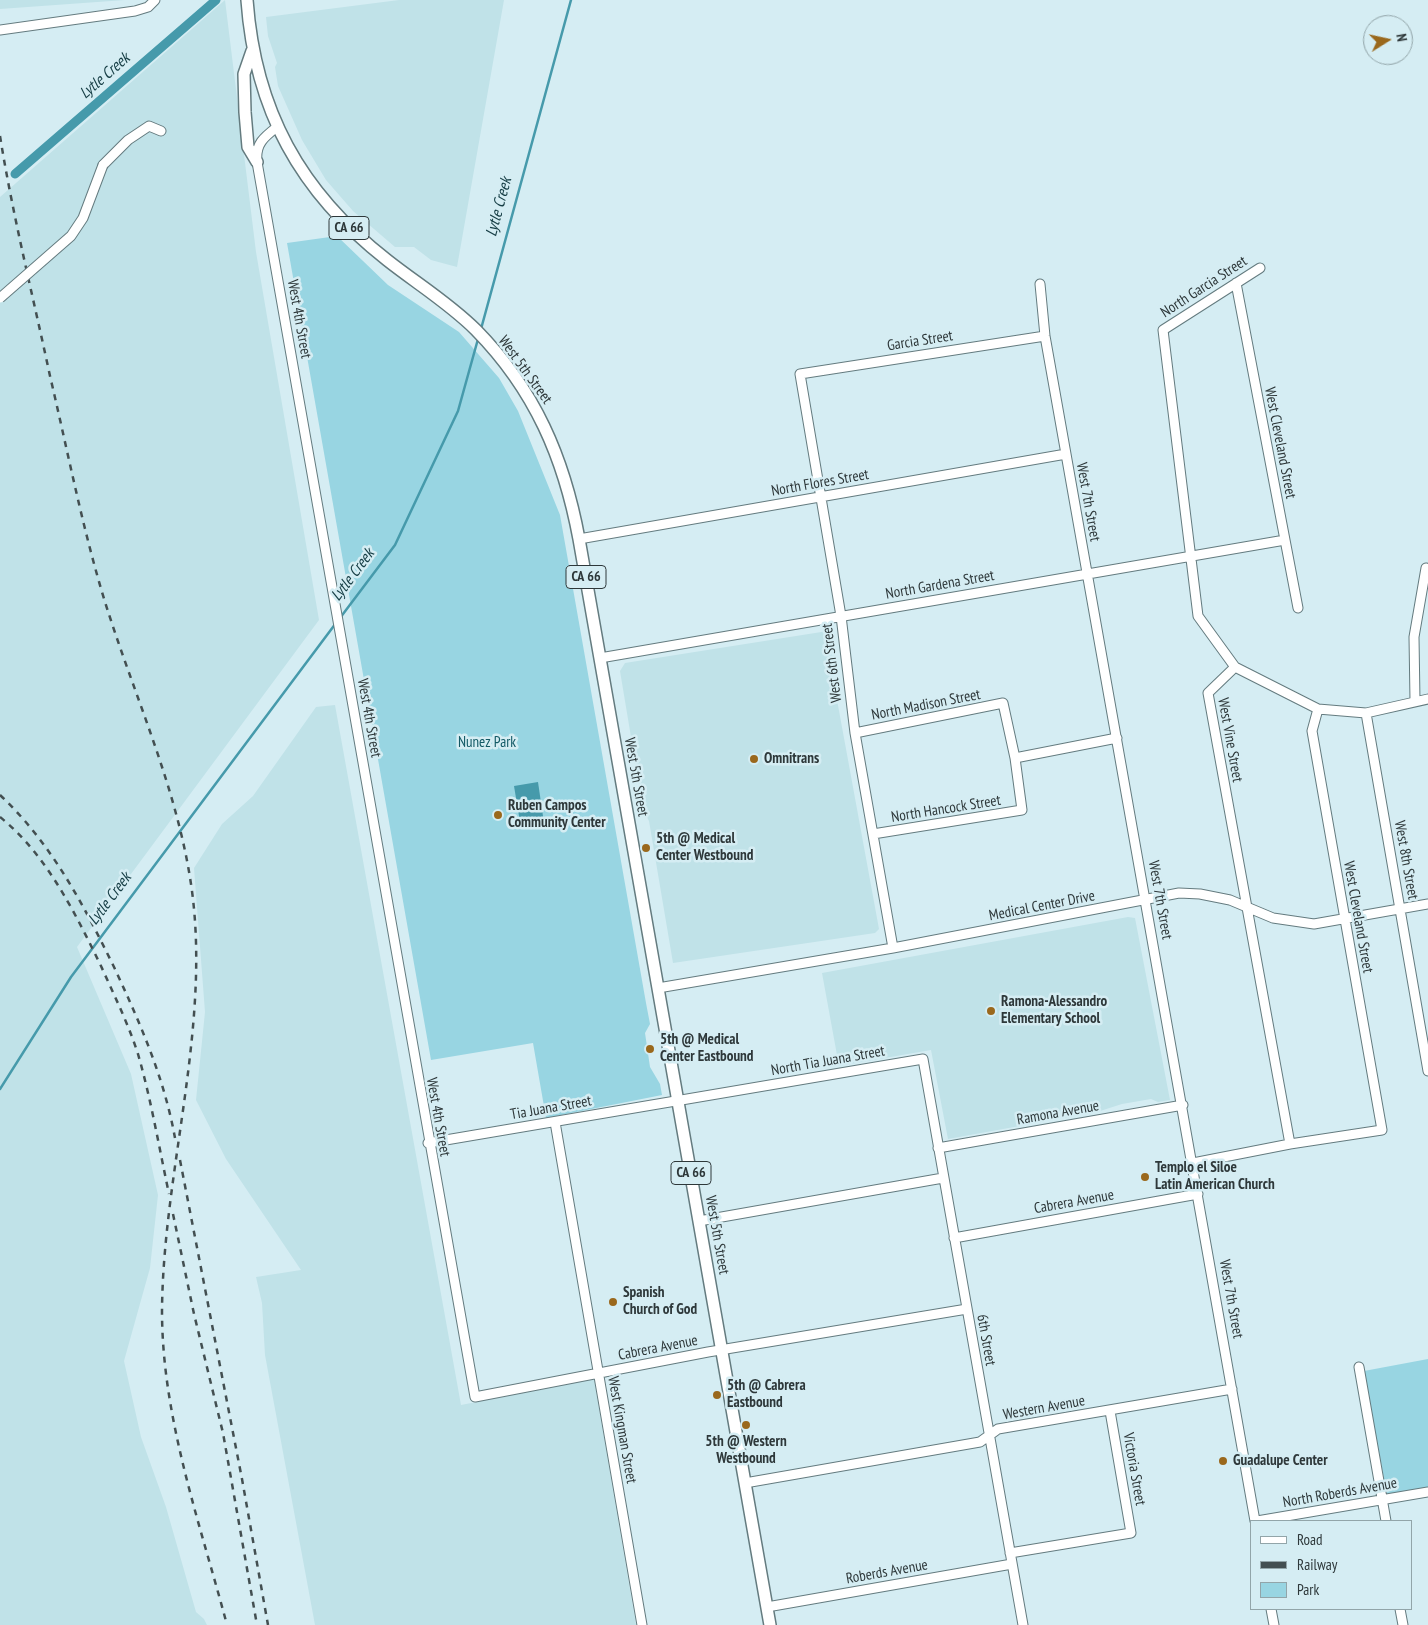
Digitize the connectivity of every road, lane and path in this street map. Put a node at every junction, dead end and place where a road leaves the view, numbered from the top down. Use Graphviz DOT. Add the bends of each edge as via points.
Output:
graph roads {
  1 [pos="155,0"];
  2 [pos="247,0"];
  3 [pos="0,30"];
  4 [pos="252,51"];
  5 [pos="277,127"];
  6 [pos="160,131"];
  7 [pos="257,162"];
  8 [pos="1260,268"];
  9 [pos="1236,283"];
  10 [pos="1040,284"];
  11 [pos="0,298"];
  12 [pos="1045,336"];
  13 [pos="800,374"];
  14 [pos="1066,454"];
  15 [pos="821,497"];
  16 [pos="579,539"];
  17 [pos="1285,540"];
  18 [pos="1190,555"];
  19 [pos="1426,568"];
  20 [pos="1088,573"];
  21 [pos="1298,608"];
  22 [pos="841,616"];
  23 [pos="600,658"];
  24 [pos="1236,667"];
  25 [pos="1428,699"];
  26 [pos="1415,701"];
  27 [pos="1318,709"];
  28 [pos="1366,713"];
  29 [pos="855,733"];
  30 [pos="1117,738"];
  31 [pos="1015,758"];
  32 [pos="874,834"];
  33 [pos="1147,900"];
  34 [pos="1428,904"];
  35 [pos="1246,907"];
  36 [pos="1401,909"];
  37 [pos="1344,918"];
  38 [pos="893,948"];
  39 [pos="658,988"];
  40 [pos="1426,1045"];
  41 [pos="923,1059"];
  42 [pos="1428,1071"];
  43 [pos="678,1101"];
  44 [pos="1183,1105"];
  45 [pos="554,1122"];
  46 [pos="428,1143"];
  47 [pos="1290,1144"];
  48 [pos="938,1148"];
  49 [pos="1193,1163"];
  50 [pos="944,1178"];
  51 [pos="1198,1194"];
  52 [pos="699,1221"];
  53 [pos="954,1238"];
  54 [pos="453,1279"];
  55 [pos="967,1309"];
  56 [pos="722,1351"];
  57 [pos="1359,1367"];
  58 [pos="598,1374"];
  59 [pos="1232,1389"];
  60 [pos="1110,1411"];
  61 [pos="989,1436"];
  62 [pos="745,1483"];
  63 [pos="1428,1492"];
  64 [pos="1382,1498"];
  65 [pos="1256,1520"];
  66 [pos="1261,1520"];
  67 [pos="1386,1520"];
  68 [pos="1010,1553"];
  69 [pos="1012,1564"];
  70 [pos="767,1607"];
  71 [pos="1271,1610"];
  72 [pos="1400,1610"];
  73 [pos="642,1625"];
  74 [pos="770,1625"];
  75 [pos="1023,1625"];
  76 [pos="1274,1625"];
  77 [pos="1403,1625"];
  1 -- 3 [label="street" via="148,7 135,11"];
  2 -- 4 [label="main road, CA 66"];
  4 -- 5 [label="main road, CA 66"];
  4 -- 7 [label="main road" via="244,74 245,112 248,147"];
  5 -- 7 [label="street" via="259,142"];
  5 -- 16 [label="main road, West 5th Street / CA 66" via="293,158 332,211 387,261 448,304 502,358 539,413 551,438 571,496"];
  6 -- 11 [label="street, bridge" via="149,126 128,140 103,165 83,218 71,236"];
  7 -- 46 [label="street, West 4th Street"];
  8 -- 9 [label="street, North Garcia Street"];
  9 -- 17 [label="street, West Cleveland Street"];
  9 -- 18 [label="street, North Garcia Street" via="1162,330"];
  10 -- 12 [label="street, West 7th Street"];
  12 -- 13 [label="street, Garcia Street"];
  12 -- 14 [label="street, West 7th Street"];
  13 -- 15 [label="street, West 6th Street"];
  14 -- 15 [label="street, North Flores Street"];
  14 -- 20 [label="street, West 7th Street"];
  15 -- 16 [label="street, North Flores Street"];
  15 -- 22 [label="street, West 6th Street"];
  16 -- 23 [label="main road, West 5th Street / CA 66"];
  17 -- 18 [label="street, North Gardena Street"];
  17 -- 21 [label="street, West Cleveland Street"];
  18 -- 20 [label="street, North Gardena Street"];
  18 -- 24 [label="street" via="1198,616"];
  19 -- 26 [label="street" via="1414,637"];
  20 -- 22 [label="street, North Gardena Street"];
  20 -- 30 [label="street, West 7th Street"];
  22 -- 23 [label="street, North Gardena Street"];
  22 -- 29 [label="street, West 6th Street"];
  23 -- 39 [label="main road, West 5th Street / CA 66"];
  24 -- 27 [label="street"];
  24 -- 35 [label="street, West Vine Street" via="1208,693"];
  25 -- 26 [label="street"];
  26 -- 28 [label="street"];
  27 -- 28 [label="street"];
  27 -- 37 [label="street, West Cleveland Street" via="1312,731"];
  28 -- 36 [label="street, West 8th Street"];
  29 -- 31 [label="street, North Madison Street" via="1003,703"];
  29 -- 32 [label="street, West 6th Street"];
  30 -- 31 [label="street"];
  30 -- 33 [label="street, West 7th Street"];
  31 -- 32 [label="street, North Hancock Street" via="1022,810"];
  32 -- 38 [label="street, West 6th Street"];
  33 -- 35 [label="street, Medical Center Drive" via="1200,894"];
  33 -- 38 [label="street, Medical Center Drive"];
  33 -- 44 [label="street, West 7th Street"];
  34 -- 36 [label="street, Medical Center Drive"];
  35 -- 37 [label="street, Medical Center Drive" via="1293,923 1314,924"];
  35 -- 47 [label="street, West Vine Street"];
  36 -- 37 [label="street, Medical Center Drive"];
  36 -- 40 [label="street, West 8th Street"];
  37 -- 47 [label="street, West Cleveland Street" via="1382,1130"];
  38 -- 39 [label="street, Medical Center Drive"];
  39 -- 43 [label="main road, West 5th Street / CA 66"];
  40 -- 42 [label="street, West 8th Street"];
  41 -- 43 [label="street, North Tia Juana Street"];
  41 -- 48 [label="street, 6th Street"];
  43 -- 45 [label="street, Tia Juana Street"];
  43 -- 52 [label="main road, West 5th Street / CA 66"];
  44 -- 48 [label="street, Ramona Avenue"];
  44 -- 49 [label="street, West 7th Street"];
  45 -- 46 [label="street, Tia Juana Street"];
  45 -- 58 [label="street, West Kingman Street"];
  46 -- 54 [label="street, West 4th Street"];
  47 -- 49 [label="street"];
  48 -- 50 [label="street, 6th Street"];
  49 -- 51 [label="street, West 7th Street"];
  50 -- 52 [label="street"];
  50 -- 53 [label="street, 6th Street"];
  51 -- 53 [label="street, Cabrera Avenue"];
  51 -- 59 [label="street, West 7th Street"];
  52 -- 56 [label="main road, West 5th Street / CA 66"];
  53 -- 55 [label="street, 6th Street"];
  54 -- 58 [label="street, Cabrera Avenue" via="475,1397"];
  55 -- 56 [label="street, Cabrera Avenue"];
  55 -- 61 [label="street, 6th Street"];
  56 -- 58 [label="street, Cabrera Avenue"];
  56 -- 62 [label="main road, West 5th Street / CA 66"];
  57 -- 64 [label="street"];
  58 -- 73 [label="street, West Kingman Street"];
  59 -- 60 [label="street, Western Avenue"];
  59 -- 65 [label="street, West 7th Street"];
  60 -- 61 [label="street, Western Avenue" via="998,1430"];
  60 -- 68 [label="street, Victoria Street" via="1131,1532"];
  61 -- 62 [label="street, Western Avenue" via="980,1442"];
  61 -- 68 [label="street, 6th Street"];
  62 -- 70 [label="main road, West 5th Street / CA 66"];
  63 -- 64 [label="street, North Roberds Avenue"];
  64 -- 66 [label="street, North Roberds Avenue"];
  64 -- 67 [label="street"];
  68 -- 69 [label="street, 6th Street"];
  69 -- 70 [label="street, Roberds Avenue"];
  69 -- 75 [label="street, 6th Street"];
  70 -- 74 [label="main road, West 5th Street / CA 66"];
  71 -- 76 [label="street"];
  72 -- 77 [label="street"];
}
